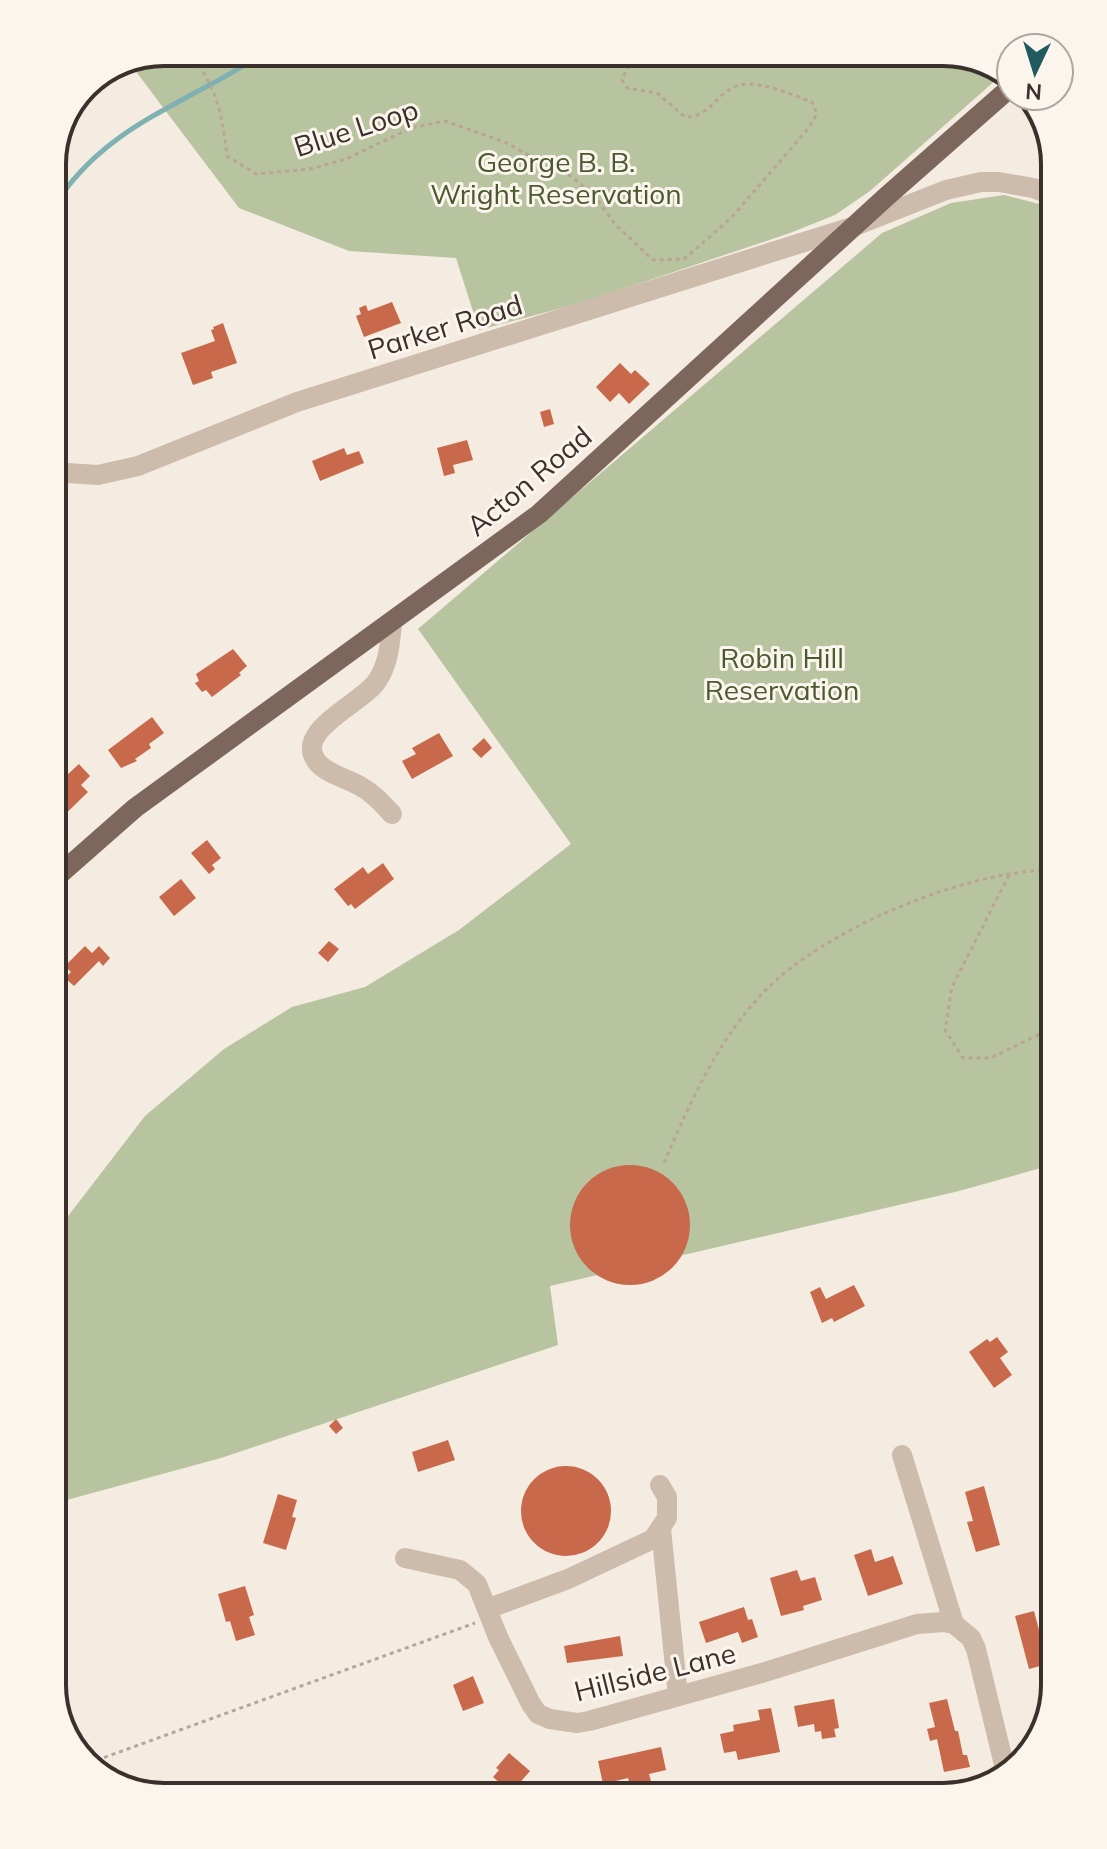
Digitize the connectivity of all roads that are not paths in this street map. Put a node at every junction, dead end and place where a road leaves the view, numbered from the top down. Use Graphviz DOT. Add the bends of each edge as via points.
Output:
graph roads {
  1 [pos="995,101"];
  2 [pos="1041,192"];
  3 [pos="855,226"];
  4 [pos="66,473"];
  5 [pos="392,623"];
  6 [pos="392,814"];
  7 [pos="66,869"];
  8 [pos="902,1455"];
  9 [pos="660,1485"];
  10 [pos="661,1529"];
  11 [pos="405,1558"];
  12 [pos="488,1613"];
  13 [pos="954,1624"];
  14 [pos="678,1696"];
  15 [pos="1003,1763"];
  1 -- 3 [label="main road, Acton Road"];
  2 -- 3 [label="street, Parker Road" via="981,182"];
  3 -- 4 [label="street, Parker Road" via="297,402 138,466 98,475"];
  3 -- 5 [label="main road, Acton Road" via="539,514"];
  5 -- 6 [label="street" via="389,658 376,683 318,730 312,741 318,763 372,794"];
  5 -- 7 [label="main road, Acton Road" via="135,808"];
  8 -- 13 [label="street"];
  9 -- 10 [label="street" via="668,1507"];
  10 -- 12 [label="street" via="653,1539"];
  10 -- 14 [label="street"];
  11 -- 12 [label="street, Hillside Lane" via="460,1570 477,1584"];
  12 -- 14 [label="street, Hillside Lane" via="538,1714 563,1722 589,1721"];
  13 -- 14 [label="street, Hillside Lane" via="917,1624"];
  13 -- 15 [label="street" via="976,1649"];
}
